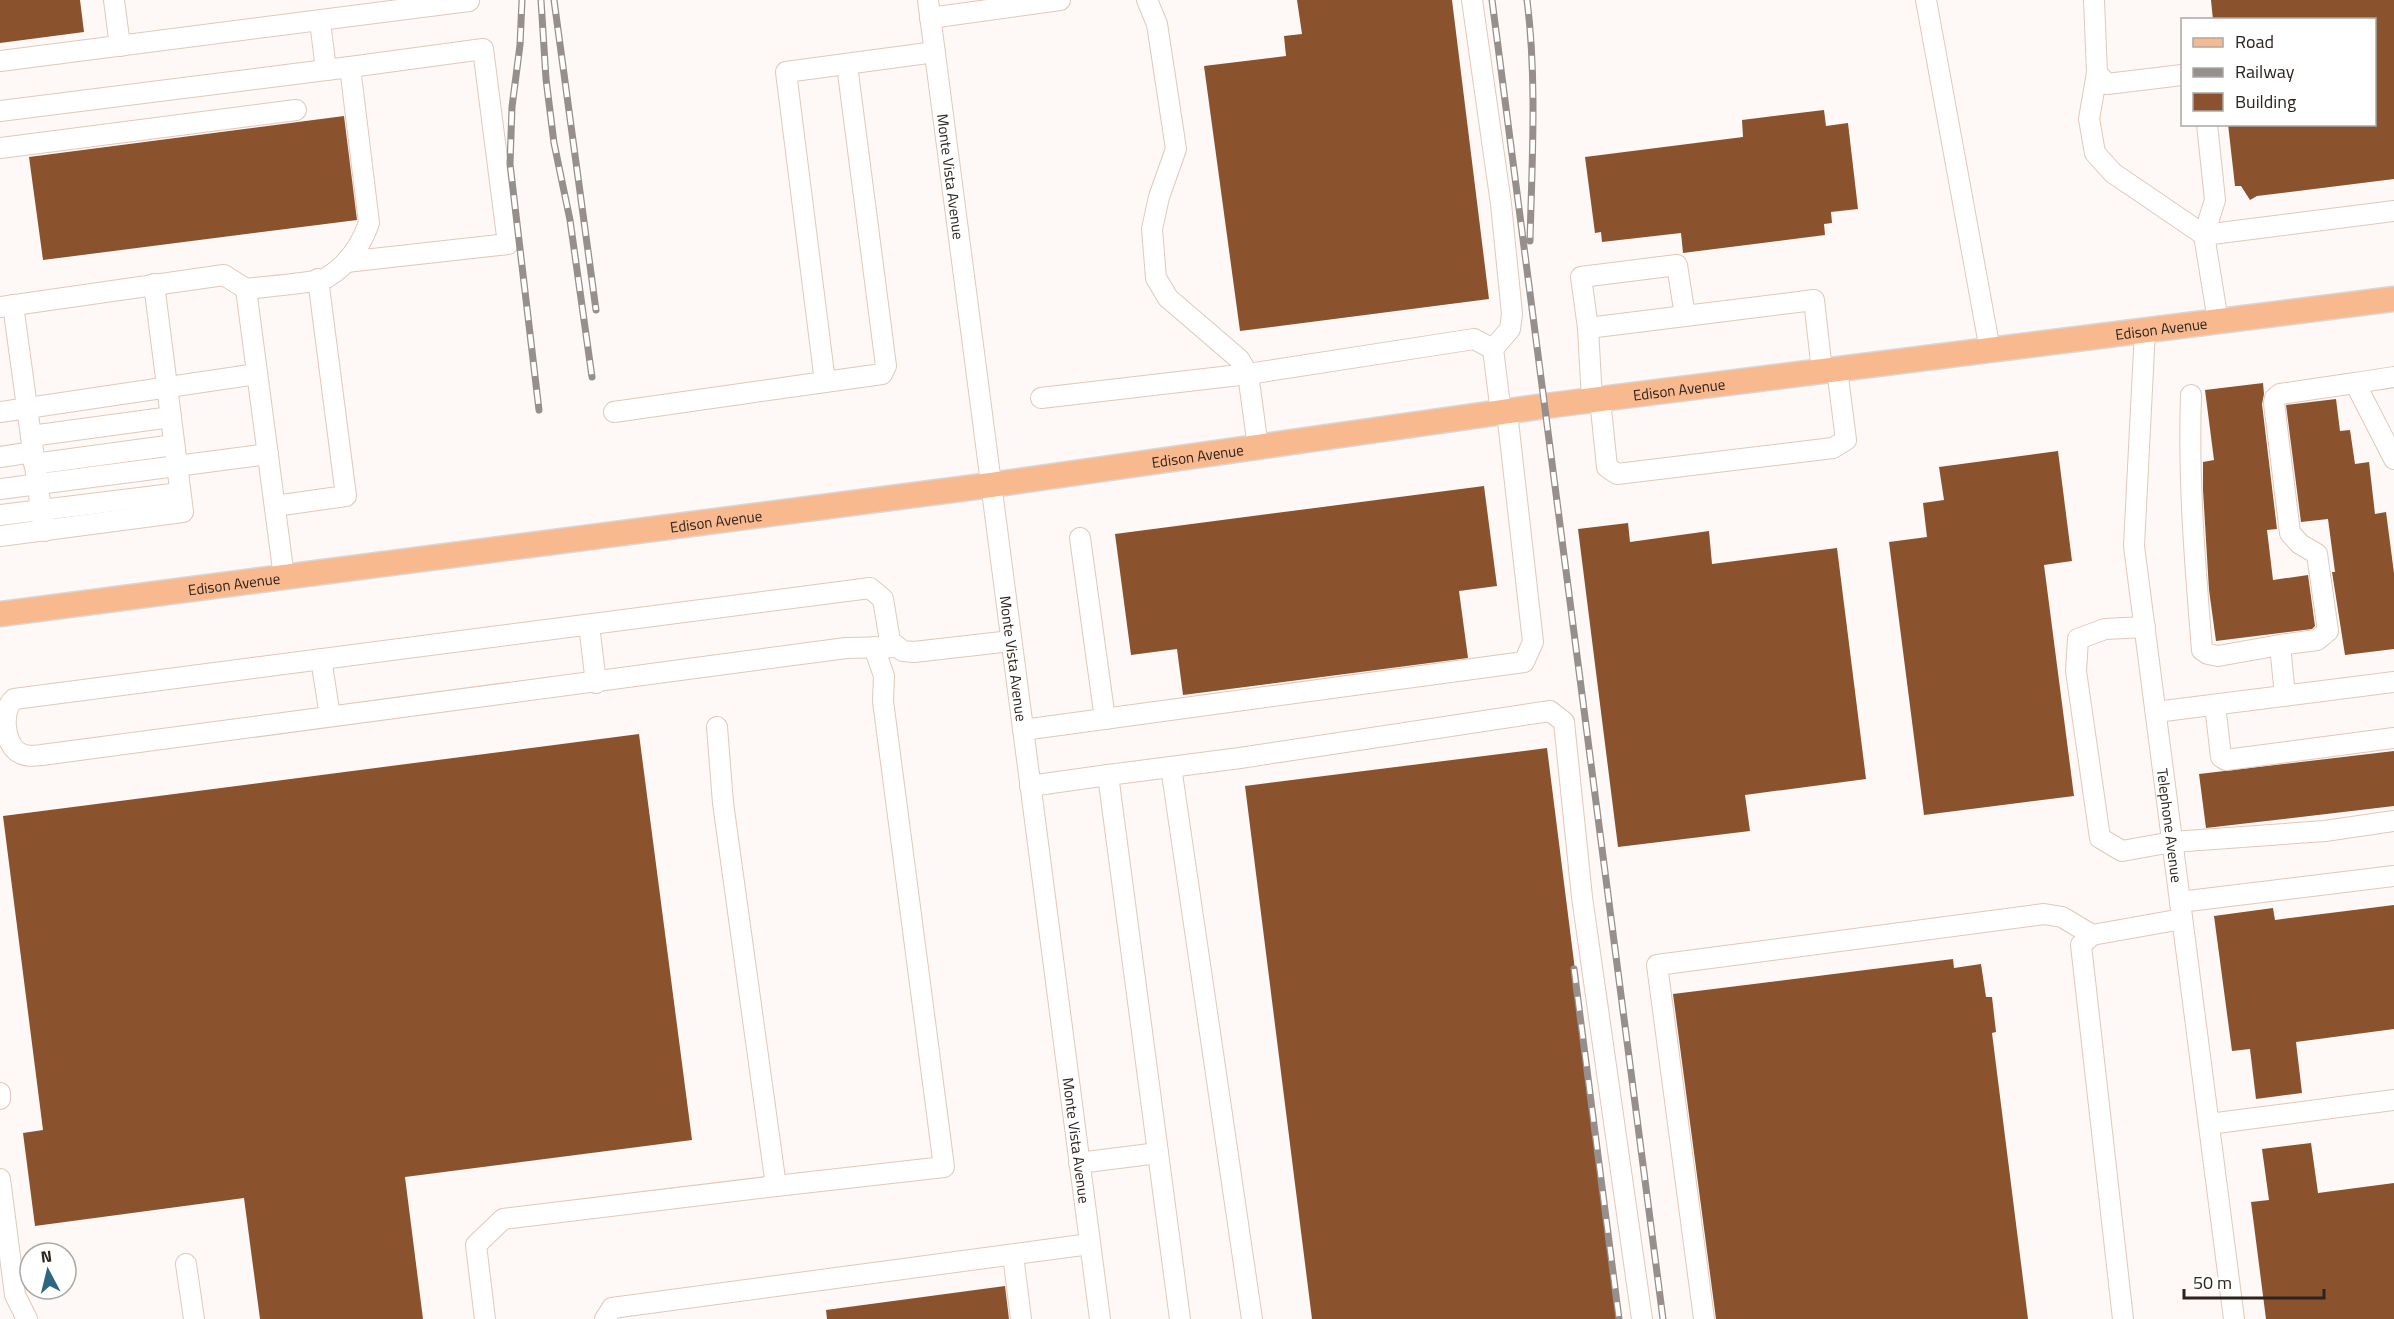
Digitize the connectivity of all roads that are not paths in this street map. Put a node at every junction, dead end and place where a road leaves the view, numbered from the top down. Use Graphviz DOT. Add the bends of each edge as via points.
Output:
graph roads {
  1 [pos="114,0"];
  2 [pos="1059,0"];
  3 [pos="1147,0"];
  4 [pos="1472,0"];
  5 [pos="1926,0"];
  6 [pos="2094,0"];
  7 [pos="470,1"];
  8 [pos="1016,3"];
  9 [pos="929,9"];
  10 [pos="320,21"];
  11 [pos="120,46"];
  12 [pos="935,52"];
  13 [pos="0,61"];
  14 [pos="847,64"];
  15 [pos="350,67"];
  16 [pos="326,70"];
  17 [pos="2097,72"];
  18 [pos="2181,75"];
  19 [pos="296,110"];
  20 [pos="0,111"];
  21 [pos="2206,126"];
  22 [pos="0,148"];
  23 [pos="2394,211"];
  24 [pos="2204,235"];
  25 [pos="346,262"];
  26 [pos="318,279"];
  27 [pos="154,284"];
  28 [pos="246,289"];
  29 [pos="2394,299"];
  30 [pos="2394,304"];
  31 [pos="6,306"];
  32 [pos="1685,316"];
  33 [pos="2218,321"];
  34 [pos="1588,328"];
  35 [pos="2145,330"];
  36 [pos="1493,349"];
  37 [pos="1990,350"];
  38 [pos="1829,370"];
  39 [pos="1248,374"];
  40 [pos="257,375"];
  41 [pos="2394,377"];
  42 [pos="825,382"];
  43 [pos="2355,383"];
  44 [pos="167,389"];
  45 [pos="2191,394"];
  46 [pos="1041,398"];
  47 [pos="1596,400"];
  48 [pos="27,408"];
  49 [pos="0,412"];
  50 [pos="614,412"];
  51 [pos="1504,412"];
  52 [pos="171,417"];
  53 [pos="174,445"];
  54 [pos="1258,447"];
  55 [pos="33,450"];
  56 [pos="268,454"];
  57 [pos="0,457"];
  58 [pos="2394,459"];
  59 [pos="177,467"];
  60 [pos="38,485"];
  61 [pos="991,485"];
  62 [pos="0,489"];
  63 [pos="180,493"];
  64 [pos="275,506"];
  65 [pos="41,510"];
  66 [pos="0,516"];
  67 [pos="44,531"];
  68 [pos="0,536"];
  69 [pos="1080,538"];
  70 [pos="284,577"];
  71 [pos="0,614"];
  72 [pos="589,625"];
  73 [pos="2145,627"];
  74 [pos="1011,641"];
  75 [pos="2280,645"];
  76 [pos="874,647"];
  77 [pos="895,647"];
  78 [pos="321,659"];
  79 [pos="2394,682"];
  80 [pos="596,683"];
  81 [pos="2285,696"];
  82 [pos="2215,705"];
  83 [pos="2156,712"];
  84 [pos="330,716"];
  85 [pos="1105,719"];
  86 [pos="717,727"];
  87 [pos="1023,730"];
  88 [pos="4,736"];
  89 [pos="2394,738"];
  90 [pos="1171,767"];
  91 [pos="1108,775"];
  92 [pos="1030,786"];
  93 [pos="2394,821"];
  94 [pos="2172,842"];
  95 [pos="2394,876"];
  96 [pos="2181,910"];
  97 [pos="2092,935"];
  98 [pos="0,1093"];
  99 [pos="0,1099"];
  100 [pos="2394,1100"];
  101 [pos="2209,1124"];
  102 [pos="1158,1153"];
  103 [pos="1079,1163"];
  104 [pos="0,1179"];
  105 [pos="776,1186"];
  106 [pos="1090,1244"];
  107 [pos="1013,1255"];
  108 [pos="186,1264"];
  109 [pos="27,1319"];
  110 [pos="194,1319"];
  111 [pos="485,1319"];
  112 [pos="605,1319"];
  113 [pos="1022,1319"];
  114 [pos="1100,1319"];
  115 [pos="1180,1319"];
  116 [pos="1252,1319"];
  117 [pos="1641,1319"];
  118 [pos="1704,1319"];
  119 [pos="2123,1319"];
  120 [pos="2234,1319"];
  1 -- 11 [label="street"];
  2 -- 8 [label="street"];
  3 -- 39 [label="street" via="1157,24 1176,149 1152,229 1156,278 1168,298 1239,359"];
  4 -- 36 [label="street" via="1512,314 1510,329"];
  5 -- 37 [label="street"];
  6 -- 17 [label="street"];
  7 -- 10 [label="street"];
  8 -- 9 [label="street"];
  9 -- 12 [label="street, Monte Vista Avenue"];
  10 -- 11 [label="street"];
  10 -- 16 [label="street"];
  11 -- 13 [label="street"];
  12 -- 14 [label="street"];
  12 -- 61 [label="street, Monte Vista Avenue"];
  14 -- 42 [label="street" via="886,366 882,374"];
  14 -- 42 [label="street" via="786,72"];
  15 -- 16 [label="street"];
  15 -- 25 [label="street" via="369,223 363,241"];
  15 -- 25 [label="street" via="483,49 508,244"];
  16 -- 20 [label="street"];
  17 -- 18 [label="street" via="2107,84"];
  17 -- 24 [label="street" via="2089,119 2095,153 2113,173"];
  19 -- 22 [label="street"];
  21 -- 24 [label="street" via="2215,200"];
  23 -- 24 [label="street"];
  24 -- 33 [label="street"];
  25 -- 26 [label="street" via="324,279"];
  26 -- 28 [label="street"];
  26 -- 64 [label="street" via="346,496"];
  27 -- 28 [label="street" via="224,275"];
  27 -- 31 [label="street"];
  27 -- 44 [label="street"];
  28 -- 40 [label="street"];
  29 -- 30 [label="street"];
  29 -- 33 [label="main road, Edison Avenue"];
  31 -- 48 [label="street"];
  32 -- 34 [label="street"];
  32 -- 34 [label="street" via="1677,265 1581,277"];
  32 -- 38 [label="street" via="1814,300"];
  33 -- 35 [label="main road, Edison Avenue"];
  34 -- 47 [label="street"];
  35 -- 37 [label="main road, Edison Avenue"];
  35 -- 73 [label="street, Telephone Avenue" via="2134,546"];
  36 -- 39 [label="street" via="1473,339"];
  36 -- 51 [label="street"];
  37 -- 38 [label="main road, Edison Avenue"];
  38 -- 47 [label="main road, Edison Avenue"];
  38 -- 47 [label="street" via="1846,440 1833,448 1617,474 1607,466"];
  39 -- 46 [label="street"];
  39 -- 54 [label="street"];
  40 -- 44 [label="street"];
  40 -- 56 [label="street"];
  41 -- 43 [label="street"];
  42 -- 50 [label="street"];
  43 -- 58 [label="street"];
  43 -- 75 [label="street" via="2280,394 2275,398 2290,533 2317,554 2328,631 2317,640"];
  44 -- 48 [label="street"];
  44 -- 52 [label="street"];
  45 -- 75 [label="street" via="2191,515 2202,650 2218,656"];
  47 -- 51 [label="main road, Edison Avenue"];
  48 -- 49 [label="street"];
  48 -- 55 [label="street"];
  51 -- 54 [label="main road, Edison Avenue"];
  51 -- 85 [label="street" via="1533,642 1524,662"];
  52 -- 53 [label="street"];
  52 -- 55 [label="street"];
  53 -- 55 [label="street"];
  53 -- 59 [label="street"];
  54 -- 61 [label="main road, Edison Avenue"];
  55 -- 57 [label="street"];
  55 -- 60 [label="street"];
  56 -- 59 [label="street"];
  56 -- 64 [label="street"];
  59 -- 60 [label="street"];
  59 -- 63 [label="street"];
  60 -- 62 [label="street"];
  60 -- 65 [label="street"];
  61 -- 70 [label="main road, Edison Avenue"];
  61 -- 74 [label="street, Monte Vista Avenue"];
  63 -- 65 [label="street"];
  63 -- 67 [label="street" via="183,512"];
  64 -- 70 [label="street"];
  65 -- 66 [label="street"];
  65 -- 67 [label="street"];
  67 -- 68 [label="street"];
  69 -- 85 [label="street"];
  70 -- 71 [label="main road, Edison Avenue"];
  72 -- 77 [label="street" via="870,588 883,599 890,641"];
  72 -- 78 [label="street"];
  72 -- 80 [label="street"];
  73 -- 83 [label="street, Telephone Avenue"];
  73 -- 94 [label="street" via="2105,629 2078,639 2076,671 2100,838 2122,851"];
  74 -- 77 [label="street" via="914,652"];
  74 -- 87 [label="street, Monte Vista Avenue"];
  75 -- 81 [label="street"];
  76 -- 77 [label="street"];
  76 -- 80 [label="street"];
  76 -- 105 [label="street" via="884,676 883,701 944,1167"];
  78 -- 84 [label="street"];
  78 -- 88 [label="street" via="14,699 8,706"];
  79 -- 81 [label="street"];
  80 -- 84 [label="street"];
  81 -- 82 [label="street"];
  82 -- 83 [label="street"];
  82 -- 89 [label="street" via="2221,757 2226,760"];
  83 -- 94 [label="street, Telephone Avenue"];
  84 -- 88 [label="street" via="28,756 16,751"];
  85 -- 87 [label="street"];
  86 -- 105 [label="street" via="723,802"];
  87 -- 92 [label="street, Monte Vista Avenue"];
  90 -- 91 [label="street"];
  90 -- 116 [label="street"];
  90 -- 117 [label="street" via="1550,711 1564,722 1582,897"];
  91 -- 92 [label="street"];
  91 -- 102 [label="street"];
  92 -- 103 [label="street, Monte Vista Avenue"];
  93 -- 94 [label="street" via="2325,831"];
  94 -- 96 [label="street, Telephone Avenue"];
  95 -- 96 [label="street"];
  96 -- 97 [label="street"];
  96 -- 101 [label="street, Telephone Avenue"];
  97 -- 118 [label="street" via="2062,917 2044,914 1657,965"];
  97 -- 119 [label="street" via="2081,945"];
  98 -- 99 [label="street"];
  100 -- 101 [label="street"];
  101 -- 120 [label="street, Telephone Avenue"];
  102 -- 103 [label="street"];
  102 -- 115 [label="street"];
  103 -- 106 [label="street, Monte Vista Avenue"];
  104 -- 109 [label="street" via="15,1295"];
  105 -- 111 [label="street" via="504,1220 476,1245"];
  106 -- 107 [label="street"];
  106 -- 114 [label="street, Monte Vista Avenue"];
  107 -- 112 [label="street" via="612,1308"];
  107 -- 113 [label="street"];
  108 -- 110 [label="street"];
}
